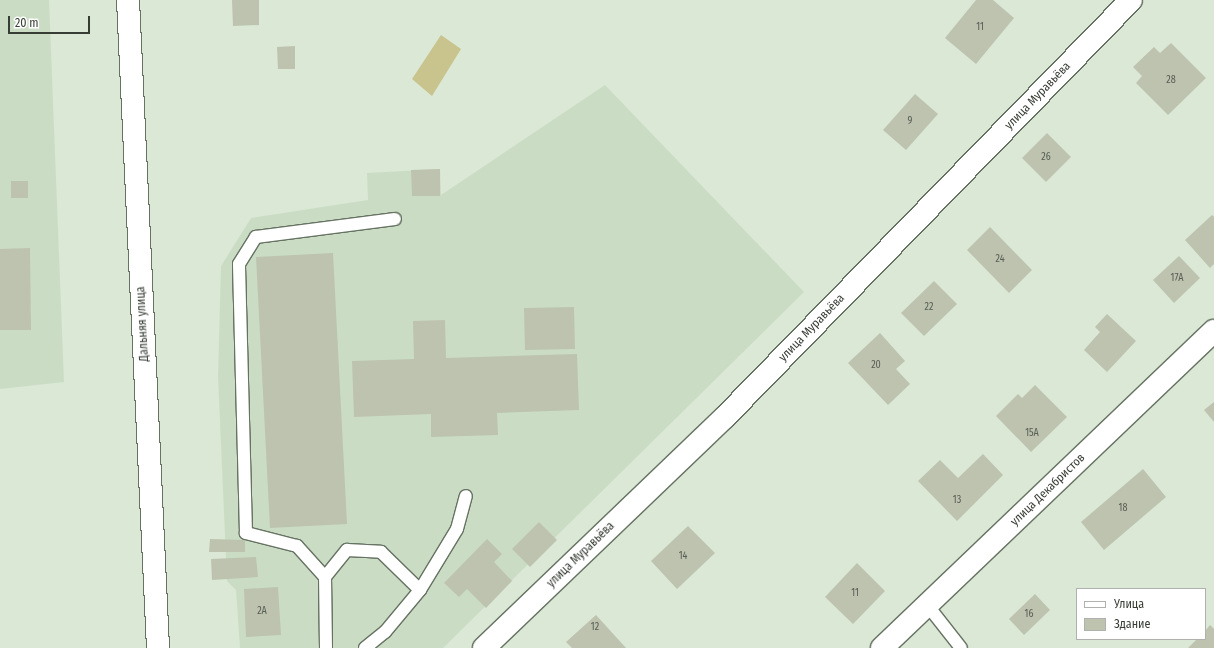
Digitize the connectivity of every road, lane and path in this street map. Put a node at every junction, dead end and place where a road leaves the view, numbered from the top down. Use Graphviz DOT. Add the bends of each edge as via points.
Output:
graph roads {
  1 [pos="128,0"];
  2 [pos="1131,0"];
  3 [pos="395,219"];
  4 [pos="1214,331"];
  5 [pos="466,496"];
  6 [pos="325,577"];
  7 [pos="420,590"];
  8 [pos="928,606"];
  9 [pos="158,648"];
  10 [pos="326,648"];
  11 [pos="365,648"];
  12 [pos="484,648"];
  13 [pos="882,648"];
  14 [pos="961,648"];
  1 -- 9 [label="street, Дальняя улица"];
  2 -- 12 [label="street, улица Муравьёва" via="724,418"];
  3 -- 6 [label="lane" via="256,236 239,264 246,533 297,546"];
  4 -- 8 [label="street, улица Декабристов"];
  5 -- 7 [label="lane" via="457,529"];
  6 -- 7 [label="lane" via="347,550 381,552"];
  6 -- 10 [label="lane"];
  7 -- 11 [label="lane" via="385,632"];
  8 -- 13 [label="street, улица Декабристов"];
  8 -- 14 [label="lane"];
}
